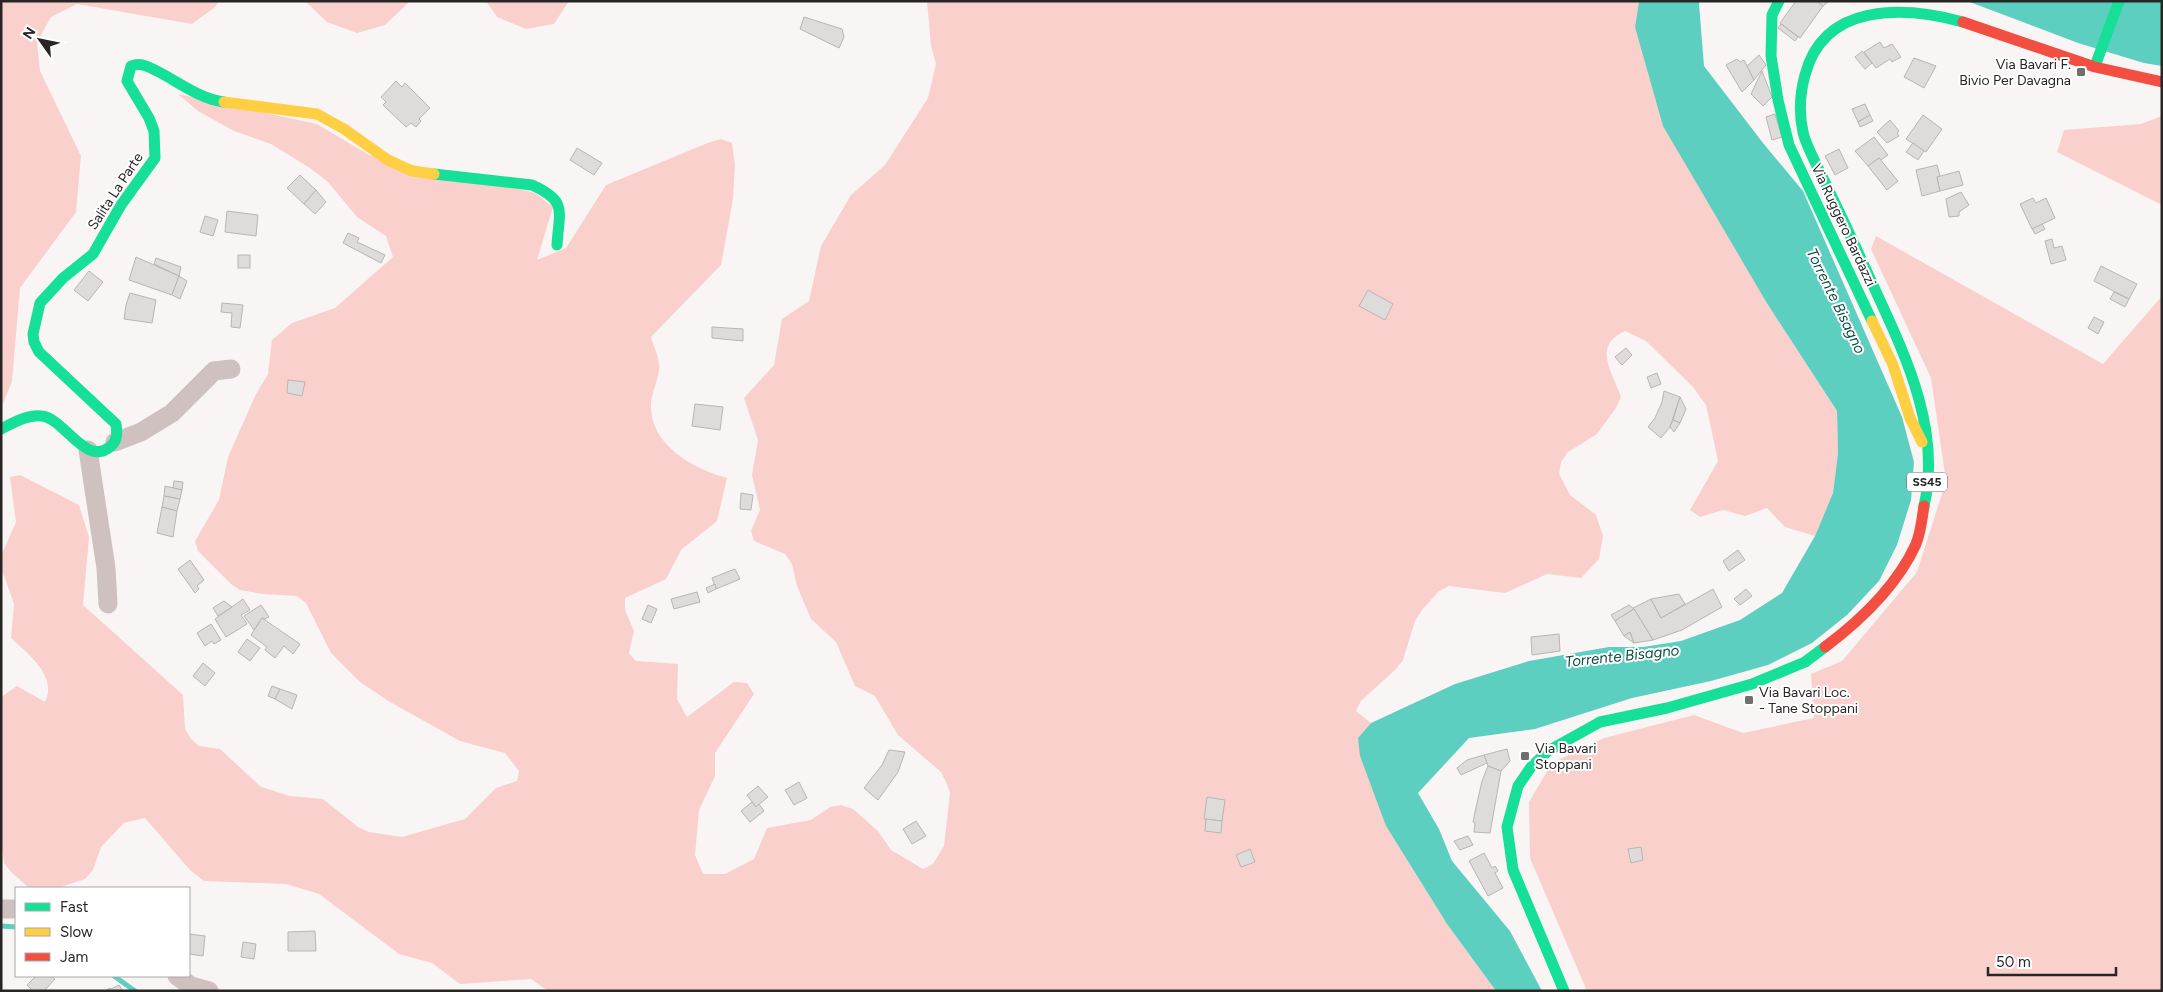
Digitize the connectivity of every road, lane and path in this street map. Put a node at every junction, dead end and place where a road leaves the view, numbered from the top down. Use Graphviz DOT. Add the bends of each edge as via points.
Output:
graph roads {
  1 [pos="1780,1"];
  2 [pos="2119,1"];
  3 [pos="2095,66"];
  4 [pos="2162,82"];
  5 [pos="557,246"];
  6 [pos="231,369"];
  7 [pos="1,429"];
  8 [pos="115,442"];
  9 [pos="88,450"];
  10 [pos="1929,454"];
  11 [pos="108,604"];
  12 [pos="1,909"];
  13 [pos="15,909"];
  14 [pos="178,977"];
  15 [pos="209,991"];
  16 [pos="1564,991"];
  1 -- 10 [label="main road, Via Ruggero Bardazzi" via="1772,15 1771,56 1789,145 1893,365 1910,418"];
  2 -- 3 [label="main road"];
  3 -- 4 [label="main road, SS45"];
  3 -- 10 [label="main road, SS45" via="1934,11 1904,7 1884,7 1848,17 1824,39 1810,61 1800,100 1802,133 1900,342 1918,392"];
  5 -- 8 [label="main road, Salita La Parte" via="560,208 547,190 532,185 412,171 388,160 344,128 318,114 221,102 184,87 146,65 131,66 127,81 154,131 155,158 121,205 93,254 58,282 40,303 33,334 40,352 116,424"];
  6 -- 8 [label="street" via="214,371 172,413 141,432"];
  7 -- 9 [label="main road" via="44,416"];
  8 -- 9 [label="main road" via="108,449"];
  9 -- 11 [label="street" via="106,568"];
  10 -- 16 [label="main road, SS45" via="1926,499 1916,543 1889,588 1848,630 1805,662 1752,684 1667,708 1600,722 1548,751 1518,786 1507,827 1513,870"];
  12 -- 13 [label="street"];
  14 -- 15 [label="street" via="191,986"];
}
